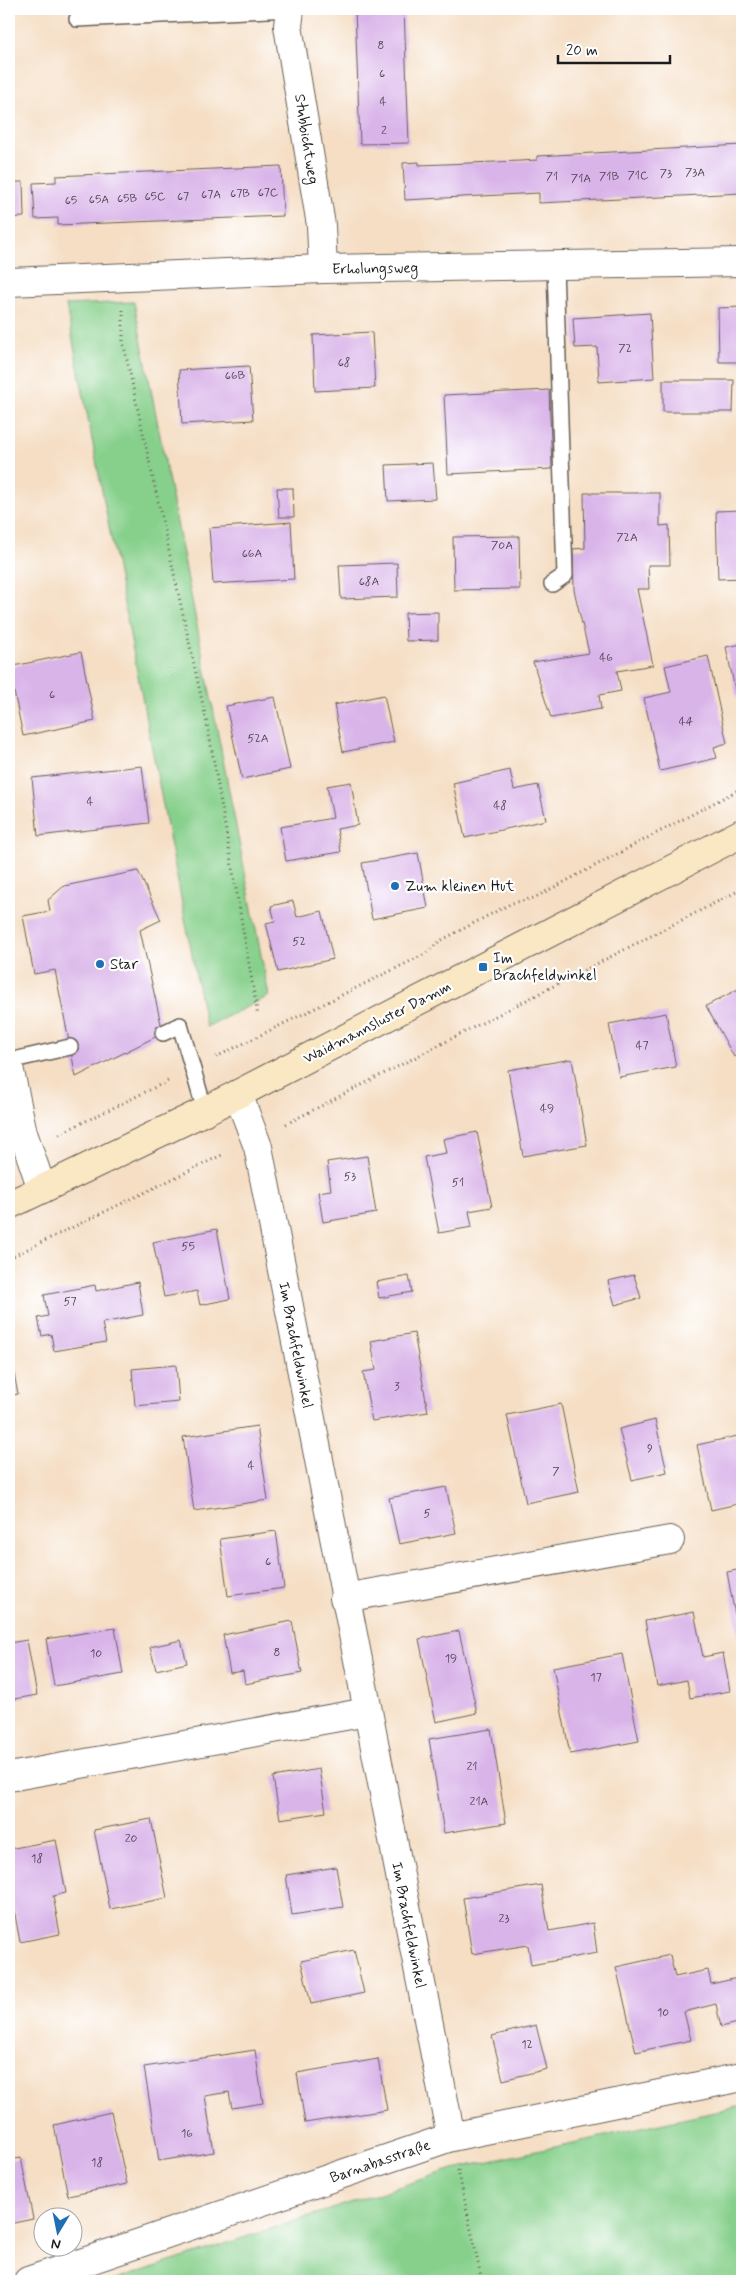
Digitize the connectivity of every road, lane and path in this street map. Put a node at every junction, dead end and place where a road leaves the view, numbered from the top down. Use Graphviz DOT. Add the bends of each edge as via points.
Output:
graph roads {
  1 [pos="290,9"];
  2 [pos="78,19"];
  3 [pos="742,262"];
  4 [pos="555,266"];
  5 [pos="323,269"];
  6 [pos="123,278"];
  7 [pos="9,282"];
  8 [pos="552,584"];
  9 [pos="742,788"];
  10 [pos="742,833"];
  11 [pos="742,889"];
  12 [pos="258,1016"];
  13 [pos="163,1033"];
  14 [pos="70,1046"];
  15 [pos="9,1061"];
  16 [pos="9,1067"];
  17 [pos="192,1069"];
  18 [pos="238,1094"];
  19 [pos="205,1111"];
  20 [pos="255,1139"];
  21 [pos="28,1149"];
  22 [pos="42,1189"];
  23 [pos="9,1205"];
  24 [pos="9,1258"];
  25 [pos="670,1540"];
  26 [pos="344,1598"];
  27 [pos="367,1712"];
  28 [pos="9,1777"];
  29 [pos="742,2077"];
  30 [pos="451,2137"];
  31 [pos="28,2281"];
  32 [pos="482,2281"];
  1 -- 2 [label="lane"];
  1 -- 5 [label="street, Stubbichtweg" via="288,26 321,225"];
  3 -- 4 [label="street, Erholungsweg"];
  4 -- 5 [label="street, Erholungsweg"];
  4 -- 8 [label="lane" via="565,575"];
  5 -- 6 [label="street, Erholungsweg"];
  6 -- 7 [label="street, Erholungsweg"];
  6 -- 12 [label="path" via="123,342 208,728"];
  9 -- 17 [label="path" via="534,898 512,903 392,971"];
  10 -- 18 [label="main road, Waidmannsluster Damm"];
  11 -- 20 [label="path"];
  13 -- 17 [label="lane" via="180,1025"];
  14 -- 15 [label="lane"];
  16 -- 21 [label="street"];
  17 -- 19 [label="lane"];
  17 -- 21 [label="path"];
  18 -- 19 [label="main road, Waidmannsluster Damm"];
  18 -- 20 [label="street, Im Brachfeldwinkel"];
  19 -- 22 [label="main road, Waidmannsluster Damm"];
  20 -- 24 [label="path"];
  20 -- 26 [label="street, Im Brachfeldwinkel"];
  21 -- 22 [label="street"];
  22 -- 23 [label="main road, Waidmannsluster Damm"];
  25 -- 26 [label="street"];
  26 -- 27 [label="street, Im Brachfeldwinkel"];
  27 -- 28 [label="street"];
  27 -- 30 [label="street, Im Brachfeldwinkel"];
  29 -- 30 [label="street, Barnabasstraße"];
  30 -- 31 [label="street, Barnabasstraße"];
  30 -- 32 [label="path"];
}
